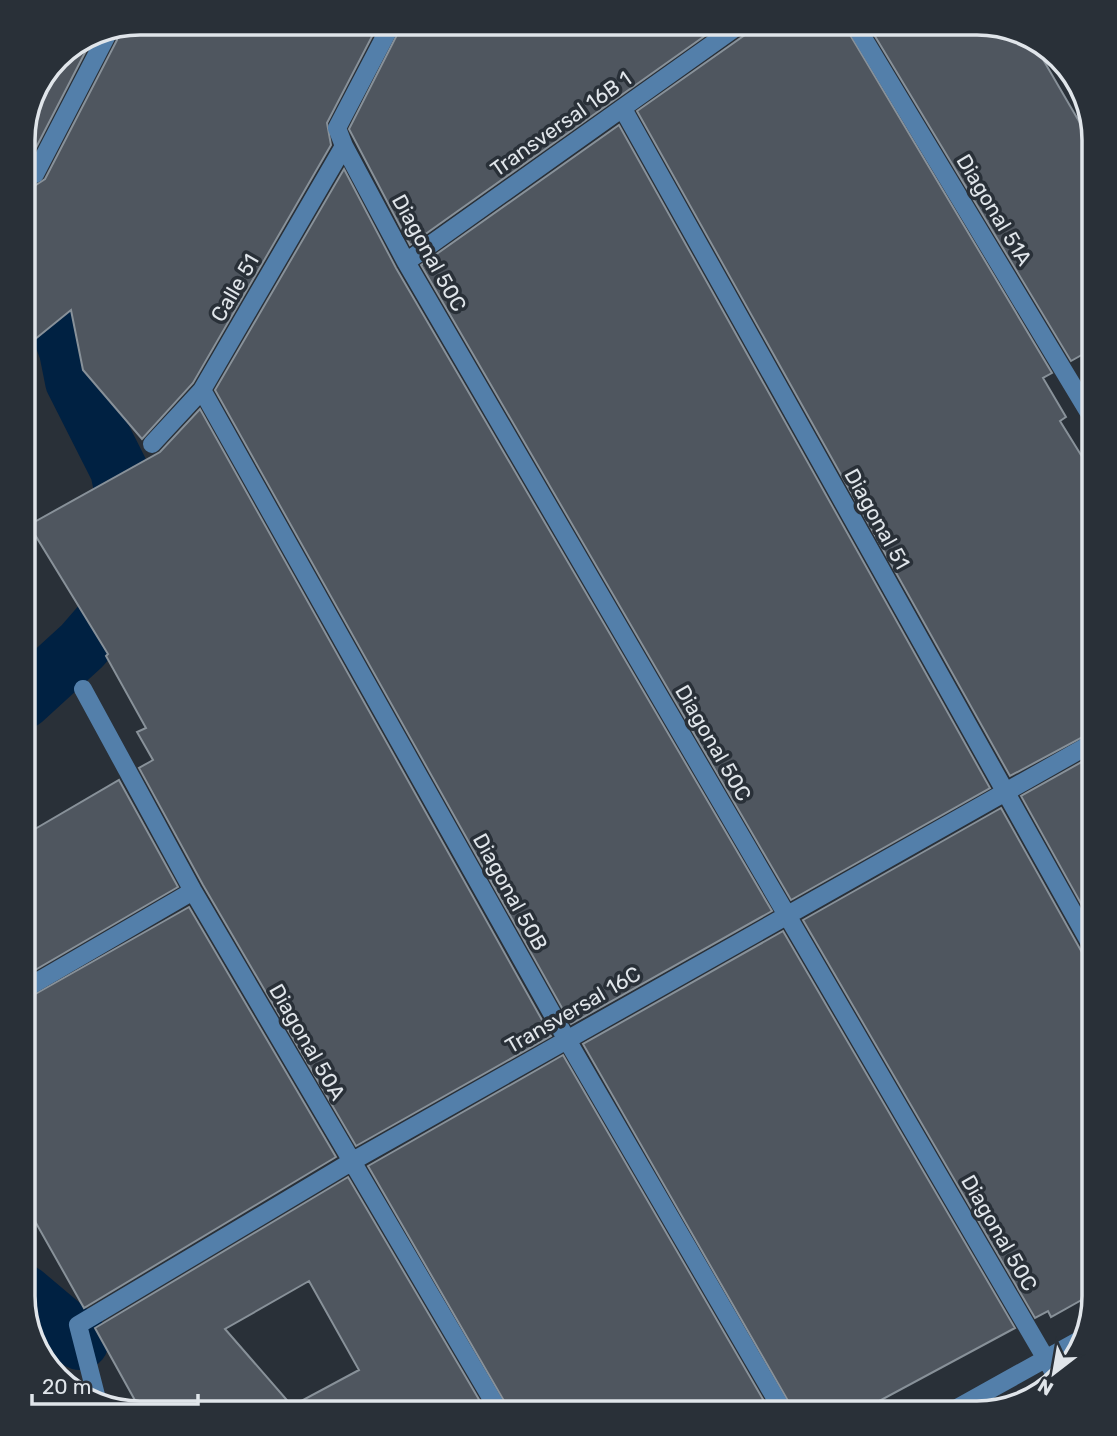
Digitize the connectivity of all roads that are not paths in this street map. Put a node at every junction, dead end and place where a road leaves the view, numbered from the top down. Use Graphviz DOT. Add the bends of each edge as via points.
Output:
graph roads {
  1 [pos="386,35"];
  2 [pos="725,35"];
  3 [pos="861,35"];
  4 [pos="103,42"];
  5 [pos="623,108"];
  6 [pos="344,146"];
  7 [pos="35,174"];
  8 [pos="406,261"];
  9 [pos="202,390"];
  10 [pos="1082,401"];
  11 [pos="152,444"];
  12 [pos="83,689"];
  13 [pos="1082,749"];
  14 [pos="1005,794"];
  15 [pos="193,891"];
  16 [pos="786,915"];
  17 [pos="1082,929"];
  18 [pos="35,983"];
  19 [pos="567,1040"];
  20 [pos="351,1162"];
  21 [pos="1069,1346"];
  22 [pos="1046,1359"];
  23 [pos="1052,1369"];
  24 [pos="95,1391"];
  25 [pos="493,1401"];
  26 [pos="777,1401"];
  27 [pos="970,1401"];
  1 -- 6 [label="lane, Diagonal 50C" via="337,128"];
  2 -- 5 [label="lane, Transversal 16B 1"];
  3 -- 10 [label="lane, Diagonal 51A"];
  4 -- 7 [label="lane"];
  5 -- 8 [label="lane, Transversal 16B 1"];
  5 -- 14 [label="lane, Diagonal 51"];
  6 -- 8 [label="lane, Diagonal 50C"];
  6 -- 9 [label="lane, Calle 51"];
  8 -- 16 [label="lane, Diagonal 50C"];
  9 -- 11 [label="lane, Calle 51"];
  9 -- 19 [label="lane, Diagonal 50B"];
  12 -- 15 [label="lane, Diagonal 50A"];
  13 -- 14 [label="lane, Transversal 16C"];
  14 -- 16 [label="lane, Transversal 16C"];
  14 -- 17 [label="lane, Diagonal 51"];
  15 -- 18 [label="lane"];
  15 -- 20 [label="lane, Diagonal 50A"];
  16 -- 19 [label="lane, Transversal 16C"];
  16 -- 22 [label="lane, Diagonal 50C"];
  19 -- 20 [label="lane, Transversal 16C"];
  19 -- 26 [label="lane, Diagonal 50B"];
  20 -- 24 [label="lane, Transversal 16C" via="78,1325"];
  20 -- 25 [label="lane, Diagonal 50A"];
  21 -- 22 [label="lane"];
  22 -- 23 [label="lane, Diagonal 50C"];
  22 -- 27 [label="lane"];
}
